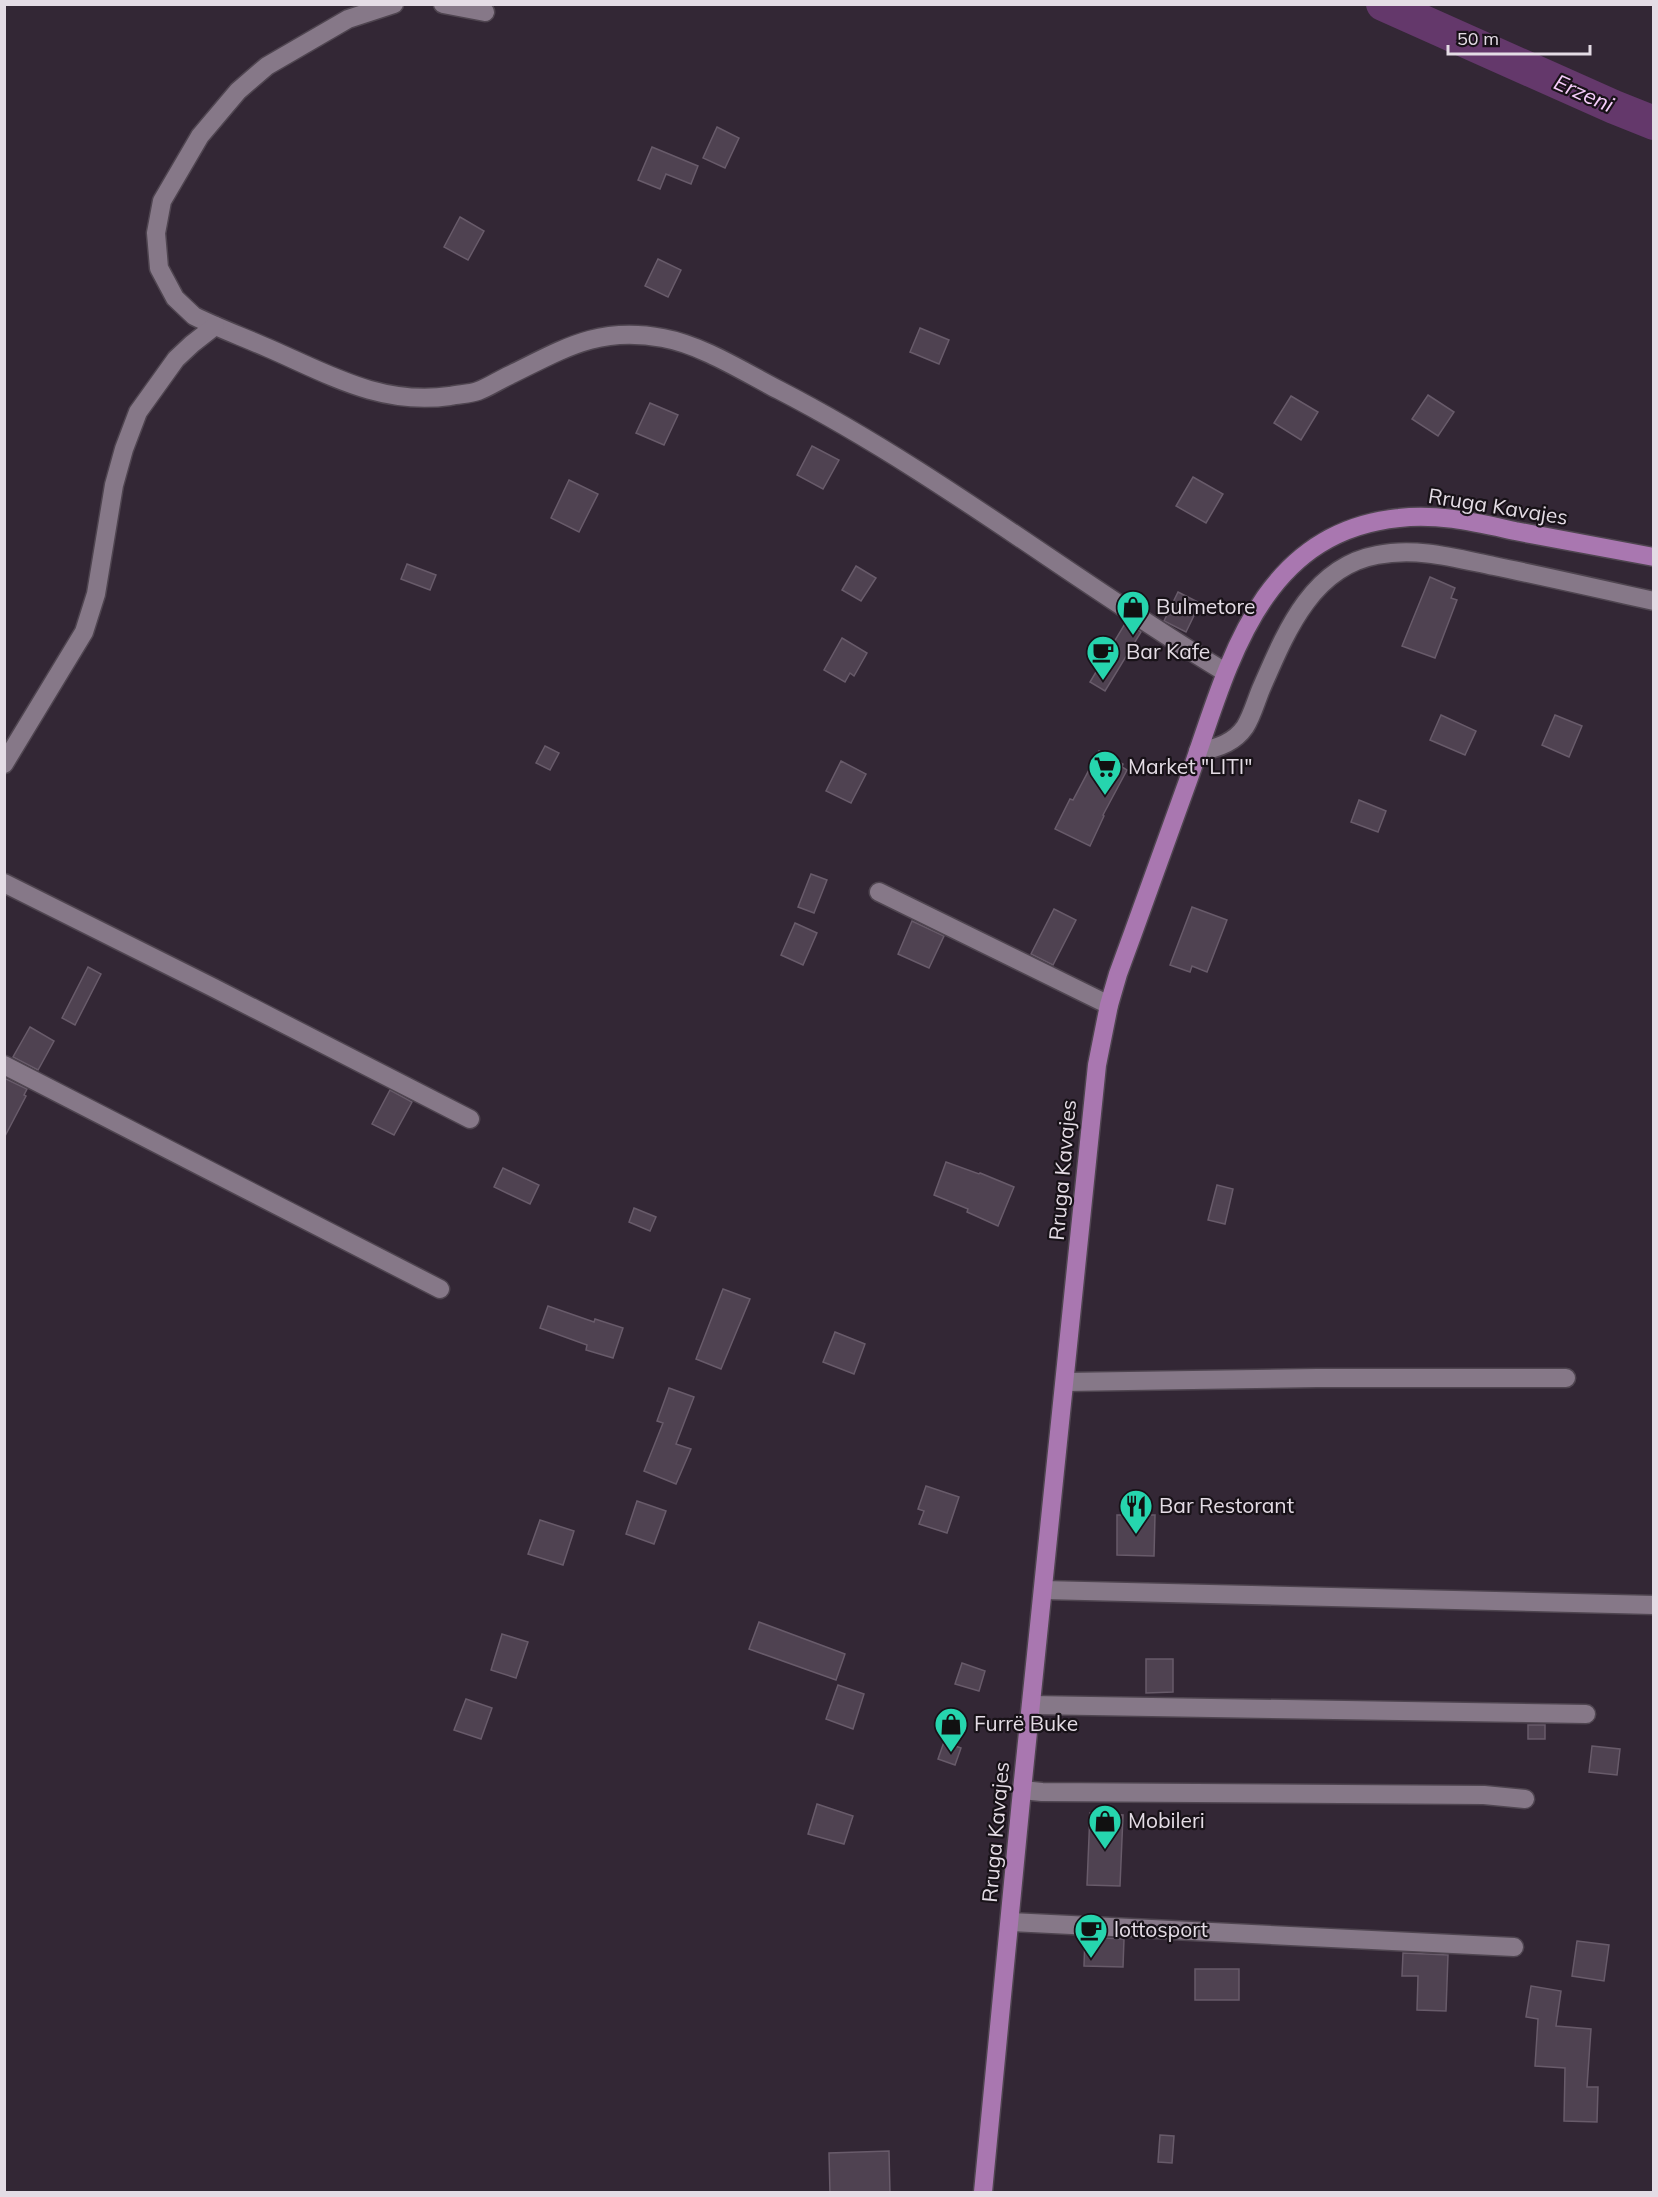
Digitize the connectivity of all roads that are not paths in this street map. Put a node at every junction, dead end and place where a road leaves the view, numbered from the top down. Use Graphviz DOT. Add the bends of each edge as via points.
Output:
graph roads {
  1 [pos="394,4"];
  2 [pos="443,4"];
  3 [pos="485,12"];
  4 [pos="215,326"];
  5 [pos="1653,557"];
  6 [pos="1653,601"];
  7 [pos="1225,672"];
  8 [pos="1198,751"];
  9 [pos="4,765"];
  10 [pos="4,883"];
  11 [pos="879,892"];
  12 [pos="1109,1005"];
  13 [pos="4,1065"];
  14 [pos="470,1119"];
  15 [pos="440,1289"];
  16 [pos="1566,1378"];
  17 [pos="1065,1382"];
  18 [pos="1043,1590"];
  19 [pos="1653,1605"];
  20 [pos="1031,1705"];
  21 [pos="1586,1714"];
  22 [pos="1022,1790"];
  23 [pos="1525,1799"];
  24 [pos="1010,1922"];
  25 [pos="1514,1947"];
  26 [pos="983,2193"];
  1 -- 4 [label="street" via="348,19 267,66 238,91 200,136 162,201 156,233 159,268 175,298 194,316"];
  2 -- 3 [label="street"];
  4 -- 7 [label="street" via="354,386 385,395 417,398 476,391 579,342 607,335 667,338 697,349 834,418"];
  4 -- 9 [label="street" via="176,359 138,412 114,484 96,594 84,632"];
  5 -- 7 [label="main road, Rruga Kavajes" via="1453,519 1400,517 1370,523 1326,540 1288,570 1255,610"];
  6 -- 8 [label="street" via="1428,553 1376,555 1352,562 1312,593 1297,613 1245,727 1232,741"];
  7 -- 8 [label="main road, Rruga Kavajes"];
  8 -- 12 [label="main road, Rruga Kavajes"];
  10 -- 14 [label="street"];
  11 -- 12 [label="street"];
  12 -- 17 [label="main road, Rruga Kavajes" via="1093,1091"];
  13 -- 15 [label="street"];
  16 -- 17 [label="street"];
  17 -- 18 [label="main road, Rruga Kavajes"];
  18 -- 19 [label="street"];
  18 -- 20 [label="main road, Rruga Kavajes"];
  20 -- 21 [label="street"];
  20 -- 22 [label="main road, Rruga Kavajes"];
  22 -- 23 [label="street" via="1484,1795"];
  22 -- 24 [label="main road, Rruga Kavajes"];
  24 -- 25 [label="street"];
  24 -- 26 [label="main road, Rruga Kavajes"];
}
